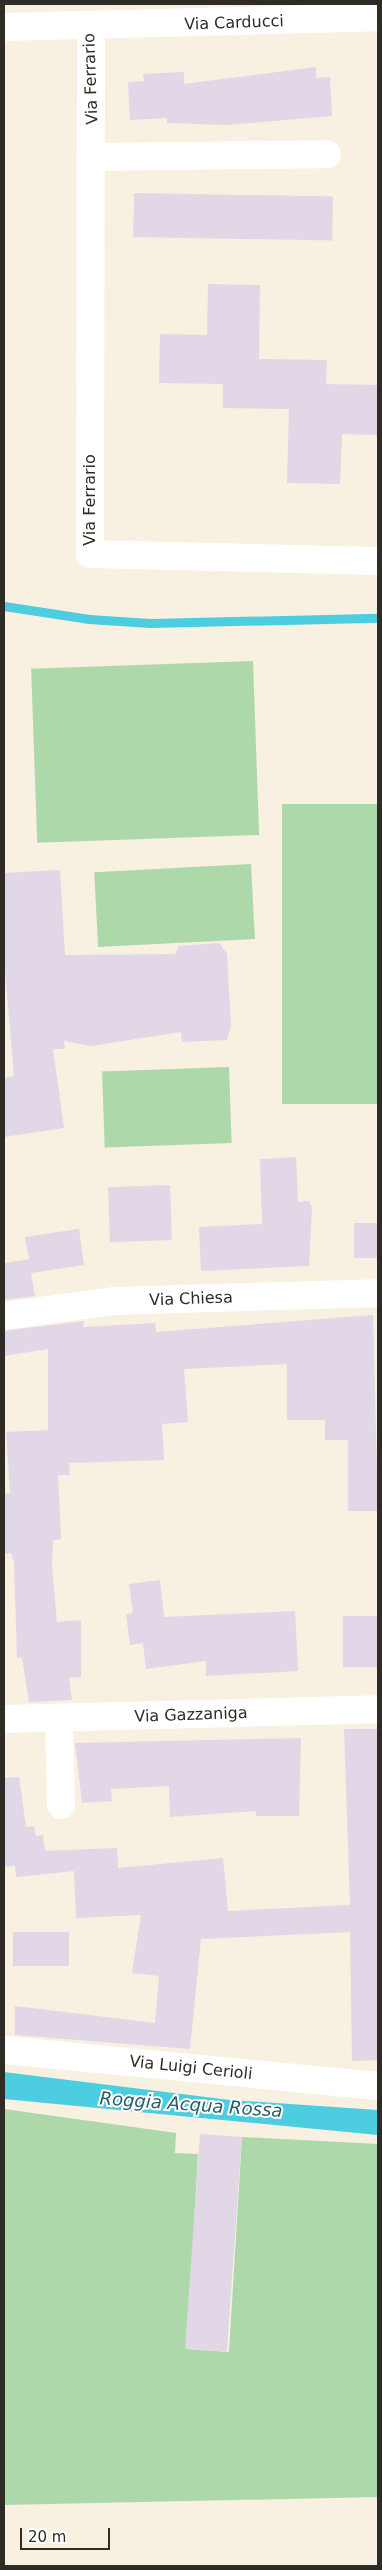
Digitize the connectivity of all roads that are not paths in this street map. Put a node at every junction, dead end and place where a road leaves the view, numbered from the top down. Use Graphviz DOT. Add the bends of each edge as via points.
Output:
graph roads {
  1 [pos="369,13"];
  2 [pos="91,26"];
  3 [pos="4,27"];
  4 [pos="327,154"];
  5 [pos="92,156"];
  6 [pos="378,561"];
  7 [pos="378,1293"];
  8 [pos="4,1316"];
  9 [pos="378,1709"];
  10 [pos="4,1719"];
  11 [pos="60,1719"];
  12 [pos="61,1805"];
  13 [pos="4,2050"];
  14 [pos="378,2086"];
  1 -- 2 [label="street, Via Carducci"];
  2 -- 3 [label="street, Via Ferrario"];
  2 -- 5 [label="street, Via Ferrario"];
  4 -- 5 [label="street"];
  5 -- 6 [label="street, Via Ferrario" via="90,554"];
  7 -- 8 [label="street, Via Chiesa" via="113,1301"];
  9 -- 11 [label="street, Via Gazzaniga"];
  10 -- 11 [label="street, Via Gazzaniga"];
  11 -- 12 [label="street"];
  13 -- 14 [label="street, Via Luigi Cerioli"];
}
